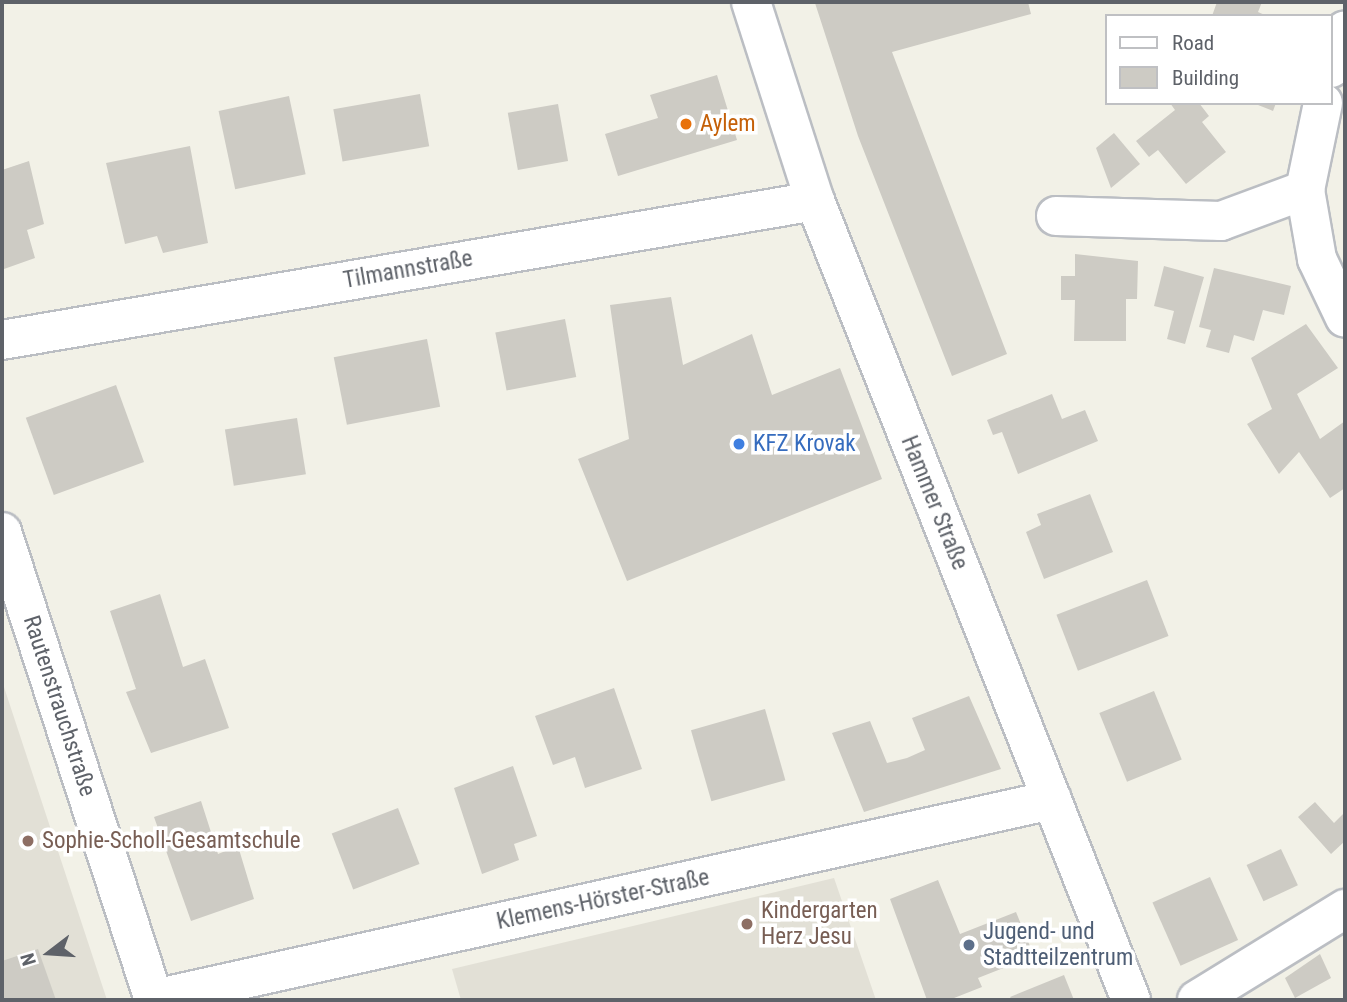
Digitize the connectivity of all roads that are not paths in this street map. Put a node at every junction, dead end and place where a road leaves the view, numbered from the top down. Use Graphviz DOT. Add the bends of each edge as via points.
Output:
graph roads {
  1 [pos="751,2"];
  2 [pos="1345,30"];
  3 [pos="1333,63"];
  4 [pos="1323,105"];
  5 [pos="1305,190"];
  6 [pos="815,201"];
  7 [pos="1056,216"];
  8 [pos="1345,318"];
  9 [pos="2,340"];
  10 [pos="2,532"];
  11 [pos="1052,800"];
  12 [pos="1345,908"];
  13 [pos="154,1000"];
  14 [pos="1131,1000"];
  15 [pos="1197,1000"];
  1 -- 6 [label="street, Hammer Straße"];
  2 -- 3 [label="street"];
  4 -- 5 [label="street"];
  5 -- 7 [label="street" via="1221,221"];
  5 -- 8 [label="street" via="1317,259"];
  6 -- 9 [label="street, Tilmannstraße"];
  6 -- 11 [label="street, Hammer Straße"];
  10 -- 13 [label="street, Rautenstrauchstraße"];
  11 -- 13 [label="street, Klemens-Hörster-Straße"];
  11 -- 14 [label="street, Hammer Straße"];
  12 -- 15 [label="street"];
}
